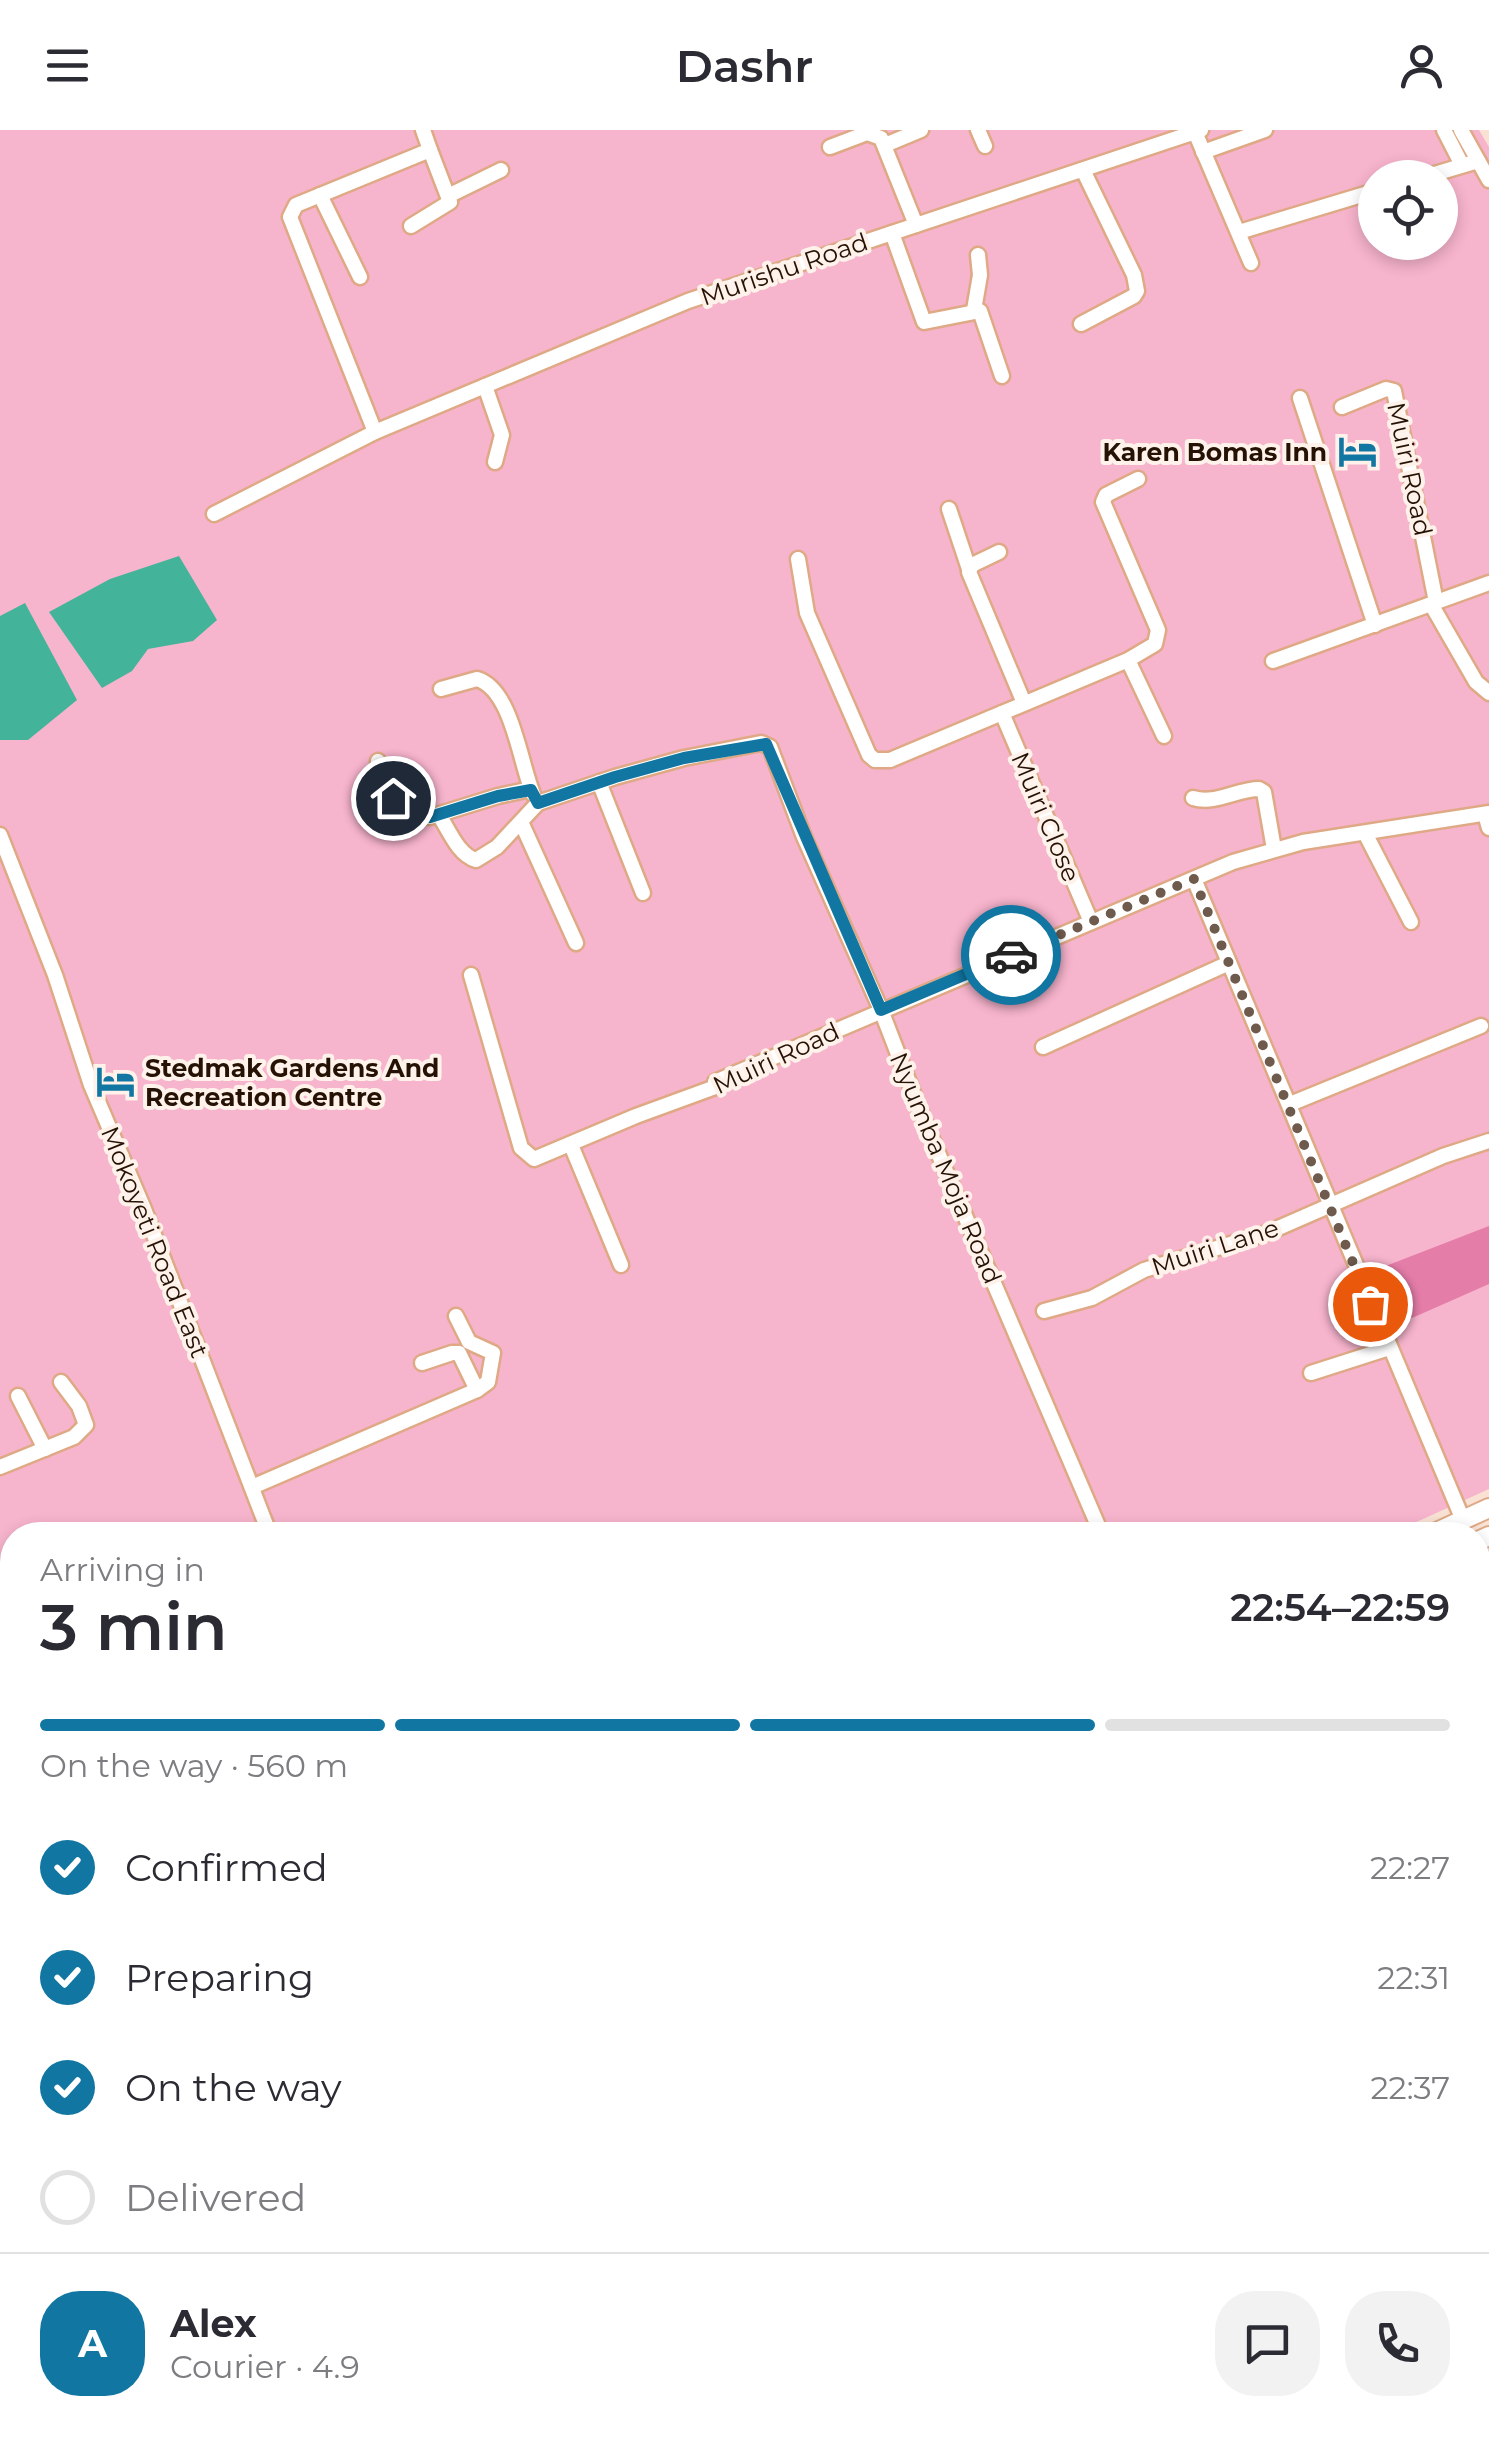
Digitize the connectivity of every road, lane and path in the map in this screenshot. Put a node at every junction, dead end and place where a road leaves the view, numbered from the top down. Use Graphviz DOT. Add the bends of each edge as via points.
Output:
graph roads {
  1 [pos="422,130"];
  2 [pos="920,130"];
  3 [pos="978,130"];
  4 [pos="1265,130"];
  5 [pos="1444,130"];
  6 [pos="1461,130"];
  7 [pos="1198,131"];
  8 [pos="885,145"];
  9 [pos="985,146"];
  10 [pos="830,148"];
  11 [pos="430,150"];
  12 [pos="1203,152"];
  13 [pos="1478,161"];
  14 [pos="1462,165"];
  15 [pos="1458,166"];
  16 [pos="501,170"];
  17 [pos="1083,170"];
  18 [pos="1489,180"];
  19 [pos="320,195"];
  20 [pos="450,195"];
  21 [pos="1358,197"];
  22 [pos="916,225"];
  23 [pos="412,226"];
  24 [pos="1240,232"];
  25 [pos="892,233"];
  26 [pos="978,255"];
  27 [pos="1252,262"];
  28 [pos="360,277"];
  29 [pos="974,310"];
  30 [pos="1081,324"];
  31 [pos="1002,376"];
  32 [pos="485,386"];
  33 [pos="1300,398"];
  34 [pos="1342,407"];
  35 [pos="375,432"];
  36 [pos="495,462"];
  37 [pos="1138,479"];
  38 [pos="949,509"];
  39 [pos="214,514"];
  40 [pos="999,552"];
  41 [pos="798,558"];
  42 [pos="969,569"];
  43 [pos="1489,583"];
  44 [pos="1434,603"];
  45 [pos="1375,625"];
  46 [pos="1128,660"];
  47 [pos="1273,661"];
  48 [pos="441,689"];
  49 [pos="1489,693"];
  50 [pos="1024,703"];
  51 [pos="1002,712"];
  52 [pos="1164,736"];
  53 [pos="378,761"];
  54 [pos="599,782"];
  55 [pos="534,796"];
  56 [pos="1194,798"];
  57 [pos="440,815"];
  58 [pos="1488,818"];
  59 [pos="521,822"];
  60 [pos="1366,833"];
  61 [pos="0,835"];
  62 [pos="1274,849"];
  63 [pos="1194,879"];
  64 [pos="643,893"];
  65 [pos="1091,922"];
  66 [pos="1411,922"];
  67 [pos="576,943"];
  68 [pos="1229,964"];
  69 [pos="471,976"];
  70 [pos="881,1010"];
  71 [pos="1481,1026"];
  72 [pos="1044,1047"];
  73 [pos="1290,1104"];
  74 [pos="1489,1141"];
  75 [pos="571,1145"];
  76 [pos="1331,1203"];
  77 [pos="621,1265"];
  78 [pos="1044,1311"];
  79 [pos="456,1316"];
  80 [pos="1389,1348"];
  81 [pos="422,1362"];
  82 [pos="1311,1373"];
  83 [pos="62,1382"];
  84 [pos="477,1390"];
  85 [pos="18,1396"];
  86 [pos="45,1449"];
  87 [pos="0,1467"];
  88 [pos="252,1487"];
  89 [pos="1489,1508"];
  90 [pos="1463,1520"];
  91 [pos="265,1522"];
  92 [pos="1096,1522"];
  93 [pos="1459,1522"];
  1 -- 11 [label="street"];
  2 -- 8 [label="street"];
  3 -- 9 [label="street"];
  4 -- 12 [label="street"];
  5 -- 14 [label="street"];
  6 -- 13 [label="street"];
  7 -- 12 [label="street"];
  7 -- 17 [label="street, Murishu Road"];
  8 -- 10 [label="street" via="867,133"];
  8 -- 22 [label="street"];
  11 -- 19 [label="street"];
  11 -- 20 [label="street"];
  12 -- 24 [label="street"];
  13 -- 14 [label="street"];
  13 -- 18 [label="street"];
  14 -- 15 [label="street"];
  16 -- 20 [label="street"];
  17 -- 22 [label="street, Murishu Road"];
  17 -- 30 [label="street" via="1137,291"];
  19 -- 28 [label="street"];
  19 -- 35 [label="street" via="292,209 292,226"];
  20 -- 23 [label="street" via="449,204"];
  21 -- 24 [label="street"];
  22 -- 25 [label="street, Murishu Road"];
  24 -- 27 [label="street"];
  25 -- 29 [label="street" via="924,322"];
  25 -- 32 [label="street, Murishu Road" via="688,301"];
  26 -- 29 [label="street"];
  29 -- 31 [label="street" via="982,315"];
  32 -- 35 [label="street, Murishu Road"];
  32 -- 36 [label="street" via="502,435"];
  33 -- 45 [label="street"];
  34 -- 44 [label="street, Muiri Road" via="1394,391"];
  35 -- 39 [label="street, Murishu Road"];
  37 -- 46 [label="street" via="1103,502 1158,630 1155,644"];
  38 -- 42 [label="street"];
  40 -- 42 [label="street"];
  41 -- 51 [label="street" via="807,612 872,758 902,754"];
  42 -- 50 [label="street"];
  43 -- 44 [label="street"];
  44 -- 45 [label="street"];
  44 -- 49 [label="street" via="1476,682"];
  45 -- 47 [label="street"];
  46 -- 50 [label="street"];
  46 -- 52 [label="street"];
  48 -- 55 [label="street" via="477,679 493,687"];
  50 -- 51 [label="street"];
  51 -- 65 [label="street, Muiri Close"];
  53 -- 57 [label="street" via="393,798 423,816"];
  54 -- 55 [label="street, Nyumba Moja Road"];
  54 -- 64 [label="street"];
  54 -- 70 [label="street, Nyumba Moja Road" via="766,744"];
  55 -- 57 [label="street, Nyumba Moja Road" via="482,800"];
  55 -- 59 [label="street"];
  56 -- 62 [label="street" via="1264,792"];
  57 -- 59 [label="street" via="472,860 497,847"];
  58 -- 60 [label="street, Muiri Road"];
  59 -- 67 [label="street"];
  60 -- 62 [label="street, Muiri Road"];
  60 -- 66 [label="street"];
  61 -- 88 [label="street, Mokoyeti Road East" via="91,1085"];
  62 -- 63 [label="street, Muiri Road"];
  63 -- 65 [label="street, Muiri Road"];
  63 -- 68 [label="street"];
  65 -- 70 [label="street, Muiri Road"];
  68 -- 72 [label="street"];
  68 -- 73 [label="street"];
  69 -- 75 [label="street, Muiri Road" via="522,1148 534,1159"];
  70 -- 75 [label="street, Muiri Road"];
  70 -- 92 [label="street, Nyumba Moja Road"];
  71 -- 73 [label="street"];
  73 -- 76 [label="street"];
  74 -- 76 [label="street, Muiri Lane"];
  75 -- 77 [label="street"];
  76 -- 78 [label="street, Muiri Lane"];
  76 -- 80 [label="street"];
  79 -- 84 [label="street" via="469,1342 494,1357 490,1380"];
  80 -- 82 [label="street"];
  80 -- 90 [label="street"];
  81 -- 84 [label="street" via="460,1354"];
  83 -- 86 [label="street" via="86,1425"];
  84 -- 88 [label="street"];
  85 -- 86 [label="street"];
  86 -- 87 [label="street"];
  88 -- 91 [label="street, Mokoyeti Road East"];
  89 -- 90 [label="main road"];
  90 -- 93 [label="main road"];
}
